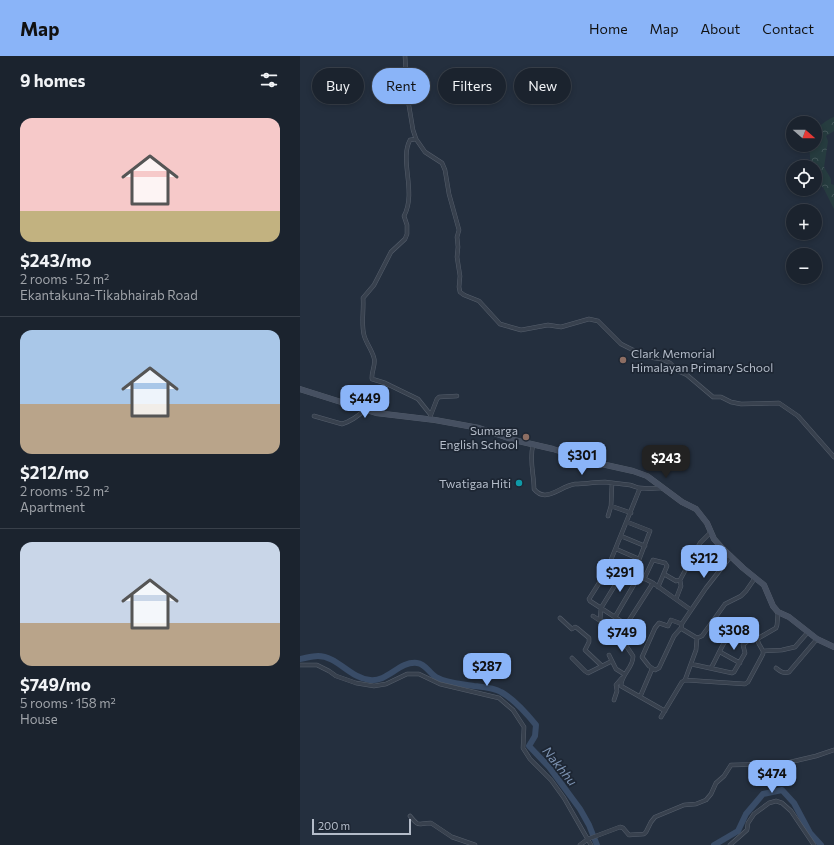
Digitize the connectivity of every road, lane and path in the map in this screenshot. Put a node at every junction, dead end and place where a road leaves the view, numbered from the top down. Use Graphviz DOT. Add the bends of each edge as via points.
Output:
graph roads {
  1 [pos="405,56"];
  2 [pos="416,139"];
  3 [pos="300,389"];
  4 [pos="457,396"];
  5 [pos="364,410"];
  6 [pos="314,416"];
  7 [pos="432,418"];
  8 [pos="533,445"];
  9 [pos="834,457"];
  10 [pos="612,483"];
  11 [pos="640,488"];
  12 [pos="664,488"];
  13 [pos="611,506"];
  14 [pos="631,513"];
  15 [pos="608,516"];
  16 [pos="627,522"];
  17 [pos="711,532"];
  18 [pos="621,536"];
  19 [pos="645,546"];
  20 [pos="616,549"];
  21 [pos="731,556"];
  22 [pos="639,559"];
  23 [pos="611,561"];
  24 [pos="625,569"];
  25 [pos="634,573"];
  26 [pos="664,574"];
  27 [pos="639,576"];
  28 [pos="755,578"];
  29 [pos="644,579"];
  30 [pos="680,580"];
  31 [pos="653,583"];
  32 [pos="658,587"];
  33 [pos="676,599"];
  34 [pos="601,608"];
  35 [pos="691,610"];
  36 [pos="778,612"];
  37 [pos="593,616"];
  38 [pos="614,617"];
  39 [pos="716,617"];
  40 [pos="560,618"];
  41 [pos="600,620"];
  42 [pos="682,626"];
  43 [pos="808,632"];
  44 [pos="728,635"];
  45 [pos="697,638"];
  46 [pos="757,639"];
  47 [pos="818,639"];
  48 [pos="748,640"];
  49 [pos="834,647"];
  50 [pos="764,650"];
  51 [pos="720,652"];
  52 [pos="610,655"];
  53 [pos="572,658"];
  54 [pos="612,661"];
  55 [pos="740,663"];
  56 [pos="691,664"];
  57 [pos="300,665"];
  58 [pos="602,666"];
  59 [pos="711,668"];
  60 [pos="776,668"];
  61 [pos="652,669"];
  62 [pos="623,676"];
  63 [pos="685,680"];
  64 [pos="640,697"];
  65 [pos="614,700"];
  66 [pos="665,711"];
  67 [pos="661,717"];
  68 [pos="834,750"];
  69 [pos="410,816"];
  70 [pos="589,838"];
  71 [pos="475,845"];
  72 [pos="580,845"];
  73 [pos="591,845"];
  74 [pos="730,845"];
  75 [pos="814,845"];
  1 -- 2 [label="street" via="407,94 412,130"];
  2 -- 7 [label="street" via="410,140 407,147 409,200 404,216 407,234 392,252 374,286 363,298 362,326 364,337 374,357 372,379 418,399"];
  2 -- 9 [label="street" via="425,152 442,164 445,170 459,230 457,257 460,292 479,301 500,324 521,330 548,325 560,327 589,319 598,321 622,344 642,356 670,363 713,397 741,404 782,404 798,416"];
  3 -- 5 [label="main road"];
  4 -- 7 [label="street" via="439,397"];
  5 -- 6 [label="street" via="360,415 342,424"];
  5 -- 7 [label="main road"];
  7 -- 8 [label="main road" via="479,428"];
  8 -- 10 [label="street" via="531,463 534,489 538,494 546,495 570,485"];
  8 -- 12 [label="main road" via="633,471 647,476"];
  10 -- 11 [label="street"];
  10 -- 13 [label="street"];
  11 -- 12 [label="street"];
  11 -- 14 [label="street"];
  12 -- 17 [label="main road" via="696,509"];
  13 -- 14 [label="street"];
  13 -- 15 [label="street"];
  14 -- 16 [label="street"];
  16 -- 18 [label="street"];
  16 -- 19 [label="street" via="650,531"];
  17 -- 21 [label="main road"];
  17 -- 30 [label="street" via="700,543"];
  18 -- 19 [label="street"];
  18 -- 20 [label="street"];
  19 -- 22 [label="street"];
  20 -- 22 [label="street"];
  20 -- 23 [label="street"];
  21 -- 28 [label="main road"];
  21 -- 35 [label="street"];
  22 -- 25 [label="street"];
  23 -- 24 [label="street"];
  23 -- 34 [label="street" via="589,599"];
  24 -- 25 [label="street"];
  24 -- 34 [label="street"];
  25 -- 27 [label="street"];
  26 -- 29 [label="street" via="667,565 656,559 653,560"];
  26 -- 30 [label="street" via="676,581"];
  26 -- 32 [label="street"];
  27 -- 29 [label="street"];
  27 -- 38 [label="street"];
  28 -- 36 [label="main road" via="764,585"];
  28 -- 39 [label="street" via="746,591 725,604"];
  29 -- 31 [label="street"];
  30 -- 33 [label="street" via="681,586"];
  31 -- 32 [label="street"];
  31 -- 38 [label="street" via="628,622 624,623"];
  32 -- 33 [label="street"];
  33 -- 35 [label="street"];
  34 -- 38 [label="street"];
  34 -- 41 [label="street"];
  35 -- 42 [label="street"];
  36 -- 43 [label="main road"];
  36 -- 46 [label="street" via="776,628"];
  37 -- 41 [label="street"];
  39 -- 44 [label="street" via="717,626"];
  39 -- 45 [label="street" via="702,636"];
  40 -- 58 [label="street" via="569,627 577,628 589,638 590,642 585,650"];
  41 -- 62 [label="street" via="617,632 633,656 633,661"];
  42 -- 45 [label="street" via="687,633"];
  42 -- 61 [label="street" via="674,636 659,668"];
  42 -- 61 [label="street" via="671,620 668,626 659,623 655,628 642,657"];
  43 -- 47 [label="main road"];
  43 -- 50 [label="street" via="795,647"];
  44 -- 48 [label="street" via="738,629"];
  44 -- 51 [label="street"];
  45 -- 56 [label="street"];
  46 -- 48 [label="street"];
  46 -- 50 [label="street"];
  47 -- 49 [label="main road"];
  47 -- 60 [label="street" via="789,672 780,672"];
  48 -- 55 [label="street" via="743,646 745,653"];
  50 -- 63 [label="street" via="745,684"];
  51 -- 55 [label="street"];
  51 -- 59 [label="street"];
  52 -- 54 [label="street"];
  53 -- 58 [label="street" via="587,672"];
  54 -- 58 [label="street"];
  54 -- 62 [label="street"];
  55 -- 59 [label="street" via="732,673"];
  56 -- 59 [label="street"];
  56 -- 63 [label="street"];
  57 -- 70 [label="street" via="317,665 336,676 374,686 386,684 407,674 419,674 440,684 499,698 513,710 524,727 523,748 530,759 551,780"];
  61 -- 64 [label="street"];
  62 -- 64 [label="street" via="621,686"];
  62 -- 65 [label="street" via="616,684"];
  63 -- 66 [label="street"];
  64 -- 66 [label="street"];
  66 -- 67 [label="street"];
  68 -- 70 [label="street" via="778,764 731,765 706,800 684,805 655,818 644,834 629,835 620,827"];
  69 -- 71 [label="street" via="416,824 431,823 452,837"];
  70 -- 72 [label="street"];
  70 -- 73 [label="street"];
  74 -- 75 [label="street" via="747,830 754,814 776,801 791,811"];
}
